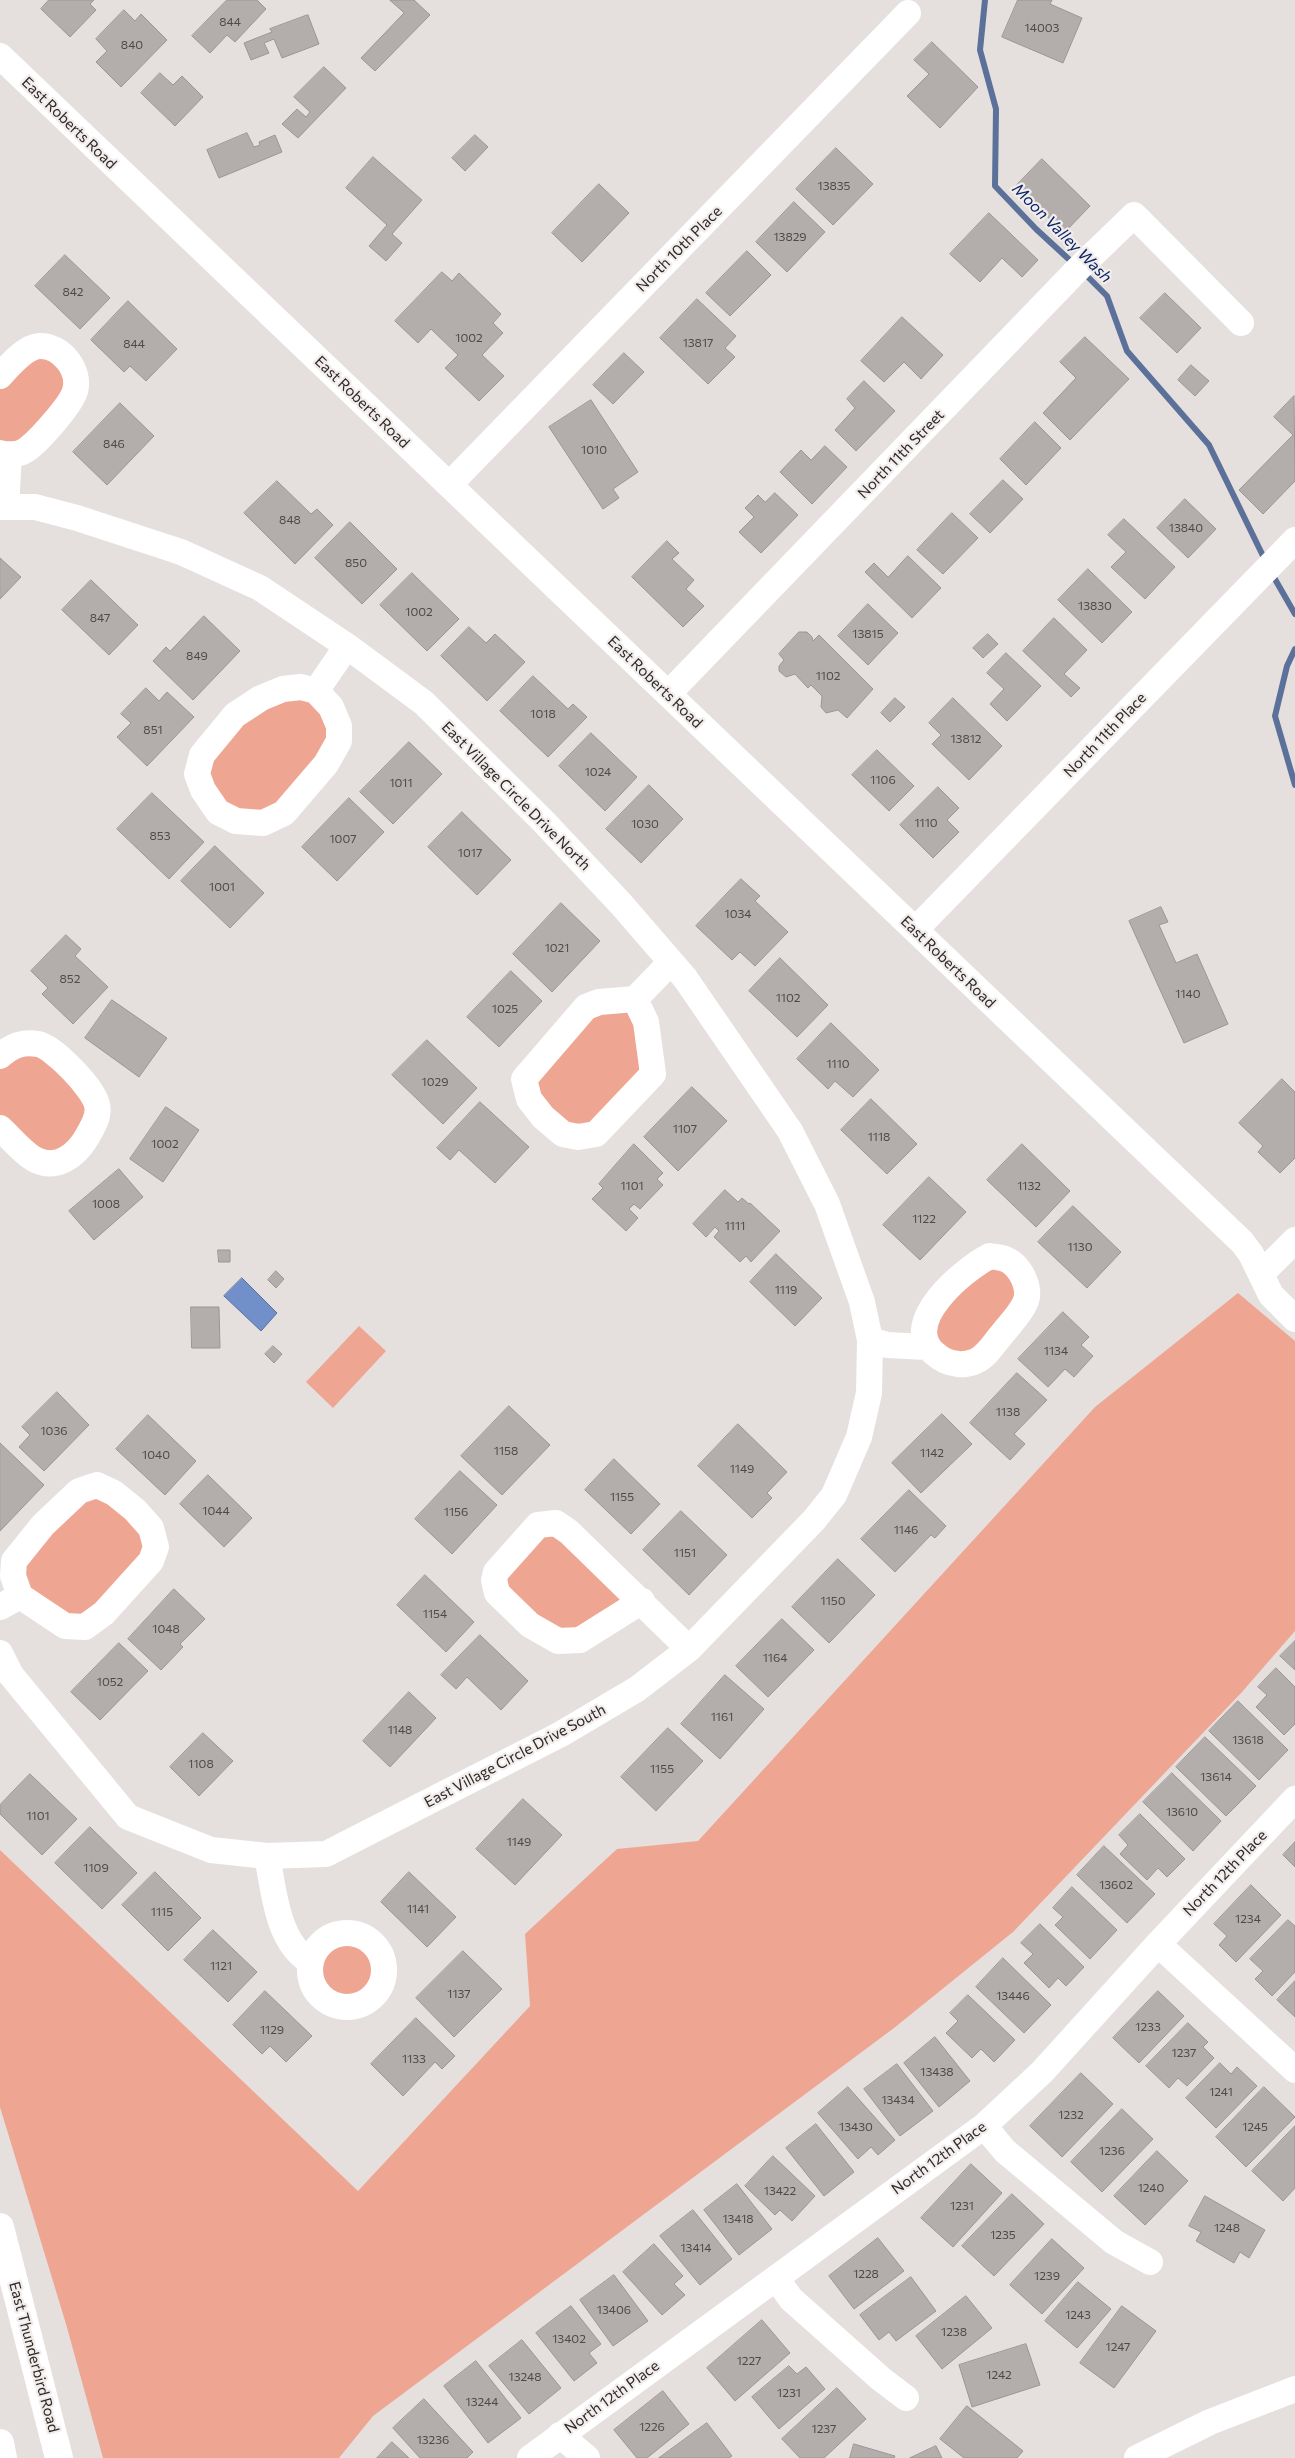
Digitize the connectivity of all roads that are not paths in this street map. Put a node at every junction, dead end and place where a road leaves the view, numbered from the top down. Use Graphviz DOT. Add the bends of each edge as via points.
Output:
graph roads {
  1 [pos="908,13"];
  2 [pos="0,56"];
  3 [pos="1240,323"];
  4 [pos="0,376"];
  5 [pos="5,454"];
  6 [pos="450,485"];
  7 [pos="3,507"];
  8 [pos="1295,540"];
  9 [pos="348,646"];
  10 [pos="316,691"];
  11 [pos="668,694"];
  12 [pos="915,930"];
  13 [pos="671,962"];
  14 [pos="635,999"];
  15 [pos="0,1056"];
  16 [pos="0,1128"];
  17 [pos="1295,1240"];
  18 [pos="1261,1274"];
  19 [pos="1295,1319"];
  20 [pos="870,1340"];
  21 [pos="927,1347"];
  22 [pos="642,1601"];
  23 [pos="10,1602"];
  24 [pos="689,1649"];
  25 [pos="0,1653"];
  26 [pos="1295,1799"];
  27 [pos="267,1856"];
  28 [pos="1158,1944"];
  29 [pos="311,1962"];
  30 [pos="1295,2070"];
  31 [pos="984,2126"];
  32 [pos="0,2227"];
  33 [pos="1150,2262"];
  34 [pos="776,2278"];
  35 [pos="1295,2389"];
  36 [pos="906,2398"];
  37 [pos="560,2435"];
  38 [pos="0,2443"];
  39 [pos="3,2458"];
  40 [pos="59,2458"];
  41 [pos="530,2458"];
  42 [pos="587,2458"];
  43 [pos="1137,2458"];
  1 -- 6 [label="street, North 10th Place"];
  2 -- 6 [label="street, East Roberts Road"];
  3 -- 11 [label="street, North 11th Street" via="1134,215"];
  4 -- 5 [label="street, East Village Circle Drive North" via="24,353 38,346 55,350 68,360 75,375 75,391 67,405 39,438 25,451"];
  5 -- 7 [label="street, East Village Circle Drive North"];
  6 -- 11 [label="street, East Roberts Road"];
  7 -- 9 [label="street, East Village Circle Drive North" via="35,507 181,552 260,588"];
  8 -- 12 [label="street, North 11th Place"];
  9 -- 10 [label="street"];
  9 -- 13 [label="street, East Village Circle Drive North" via="431,710 543,821"];
  10 -- 10 [label="street" via="283,689 261,698 235,715 202,755 197,774 218,812 236,821 263,823 284,813 326,764 339,741 339,726 331,707"];
  11 -- 12 [label="street, East Roberts Road"];
  12 -- 18 [label="street, East Roberts Road" via="1242,1242"];
  13 -- 14 [label="street"];
  13 -- 20 [label="street, East Village Circle Drive North" via="790,1131 827,1204 862,1302"];
  14 -- 14 [label="street" via="599,1002 586,1007 524,1079 529,1099 543,1117 563,1134 578,1137 596,1134 653,1074 646,1022"];
  15 -- 16 [label="street" via="11,1046 26,1043 40,1044 49,1049 89,1086 97,1106 97,1119 79,1151 51,1163 33,1159"];
  17 -- 18 [label="street"];
  18 -- 19 [label="street, East Roberts Road" via="1271,1295"];
  20 -- 21 [label="street" via="887,1345"];
  20 -- 24 [label="street, East Village Circle Drive North" via="867,1402 859,1437 834,1495 814,1520"];
  22 -- 22 [label="street" via="556,1522 538,1525 496,1572 494,1580 497,1592 530,1625 558,1640 580,1640"];
  22 -- 24 [label="street"];
  23 -- 23 [label="street" via="65,1626 85,1626 104,1613 151,1560 156,1547 151,1528 114,1493 97,1485 79,1492 43,1525 14,1562"];
  24 -- 27 [label="street, East Village Circle Drive South" via="637,1689 561,1734 326,1854"];
  25 -- 27 [label="street, East Village Circle Drive South" via="11,1675 128,1817 211,1850"];
  26 -- 28 [label="street, North 12th Place"];
  27 -- 29 [label="street" via="277,1907 289,1939 299,1956"];
  28 -- 30 [label="street"];
  28 -- 31 [label="street, North 12th Place" via="1042,2072"];
  31 -- 33 [label="street" via="1005,2151 1092,2224 1114,2242"];
  31 -- 34 [label="street, North 12th Place"];
  32 -- 40 [label="main road, East Thunderbird Road"];
  34 -- 36 [label="street" via="791,2299"];
  34 -- 37 [label="street, North 12th Place"];
  35 -- 43 [label="street" via="1210,2422"];
  37 -- 41 [label="street, North 12th Place"];
  37 -- 42 [label="street"];
  38 -- 39 [label="main road"];
}
